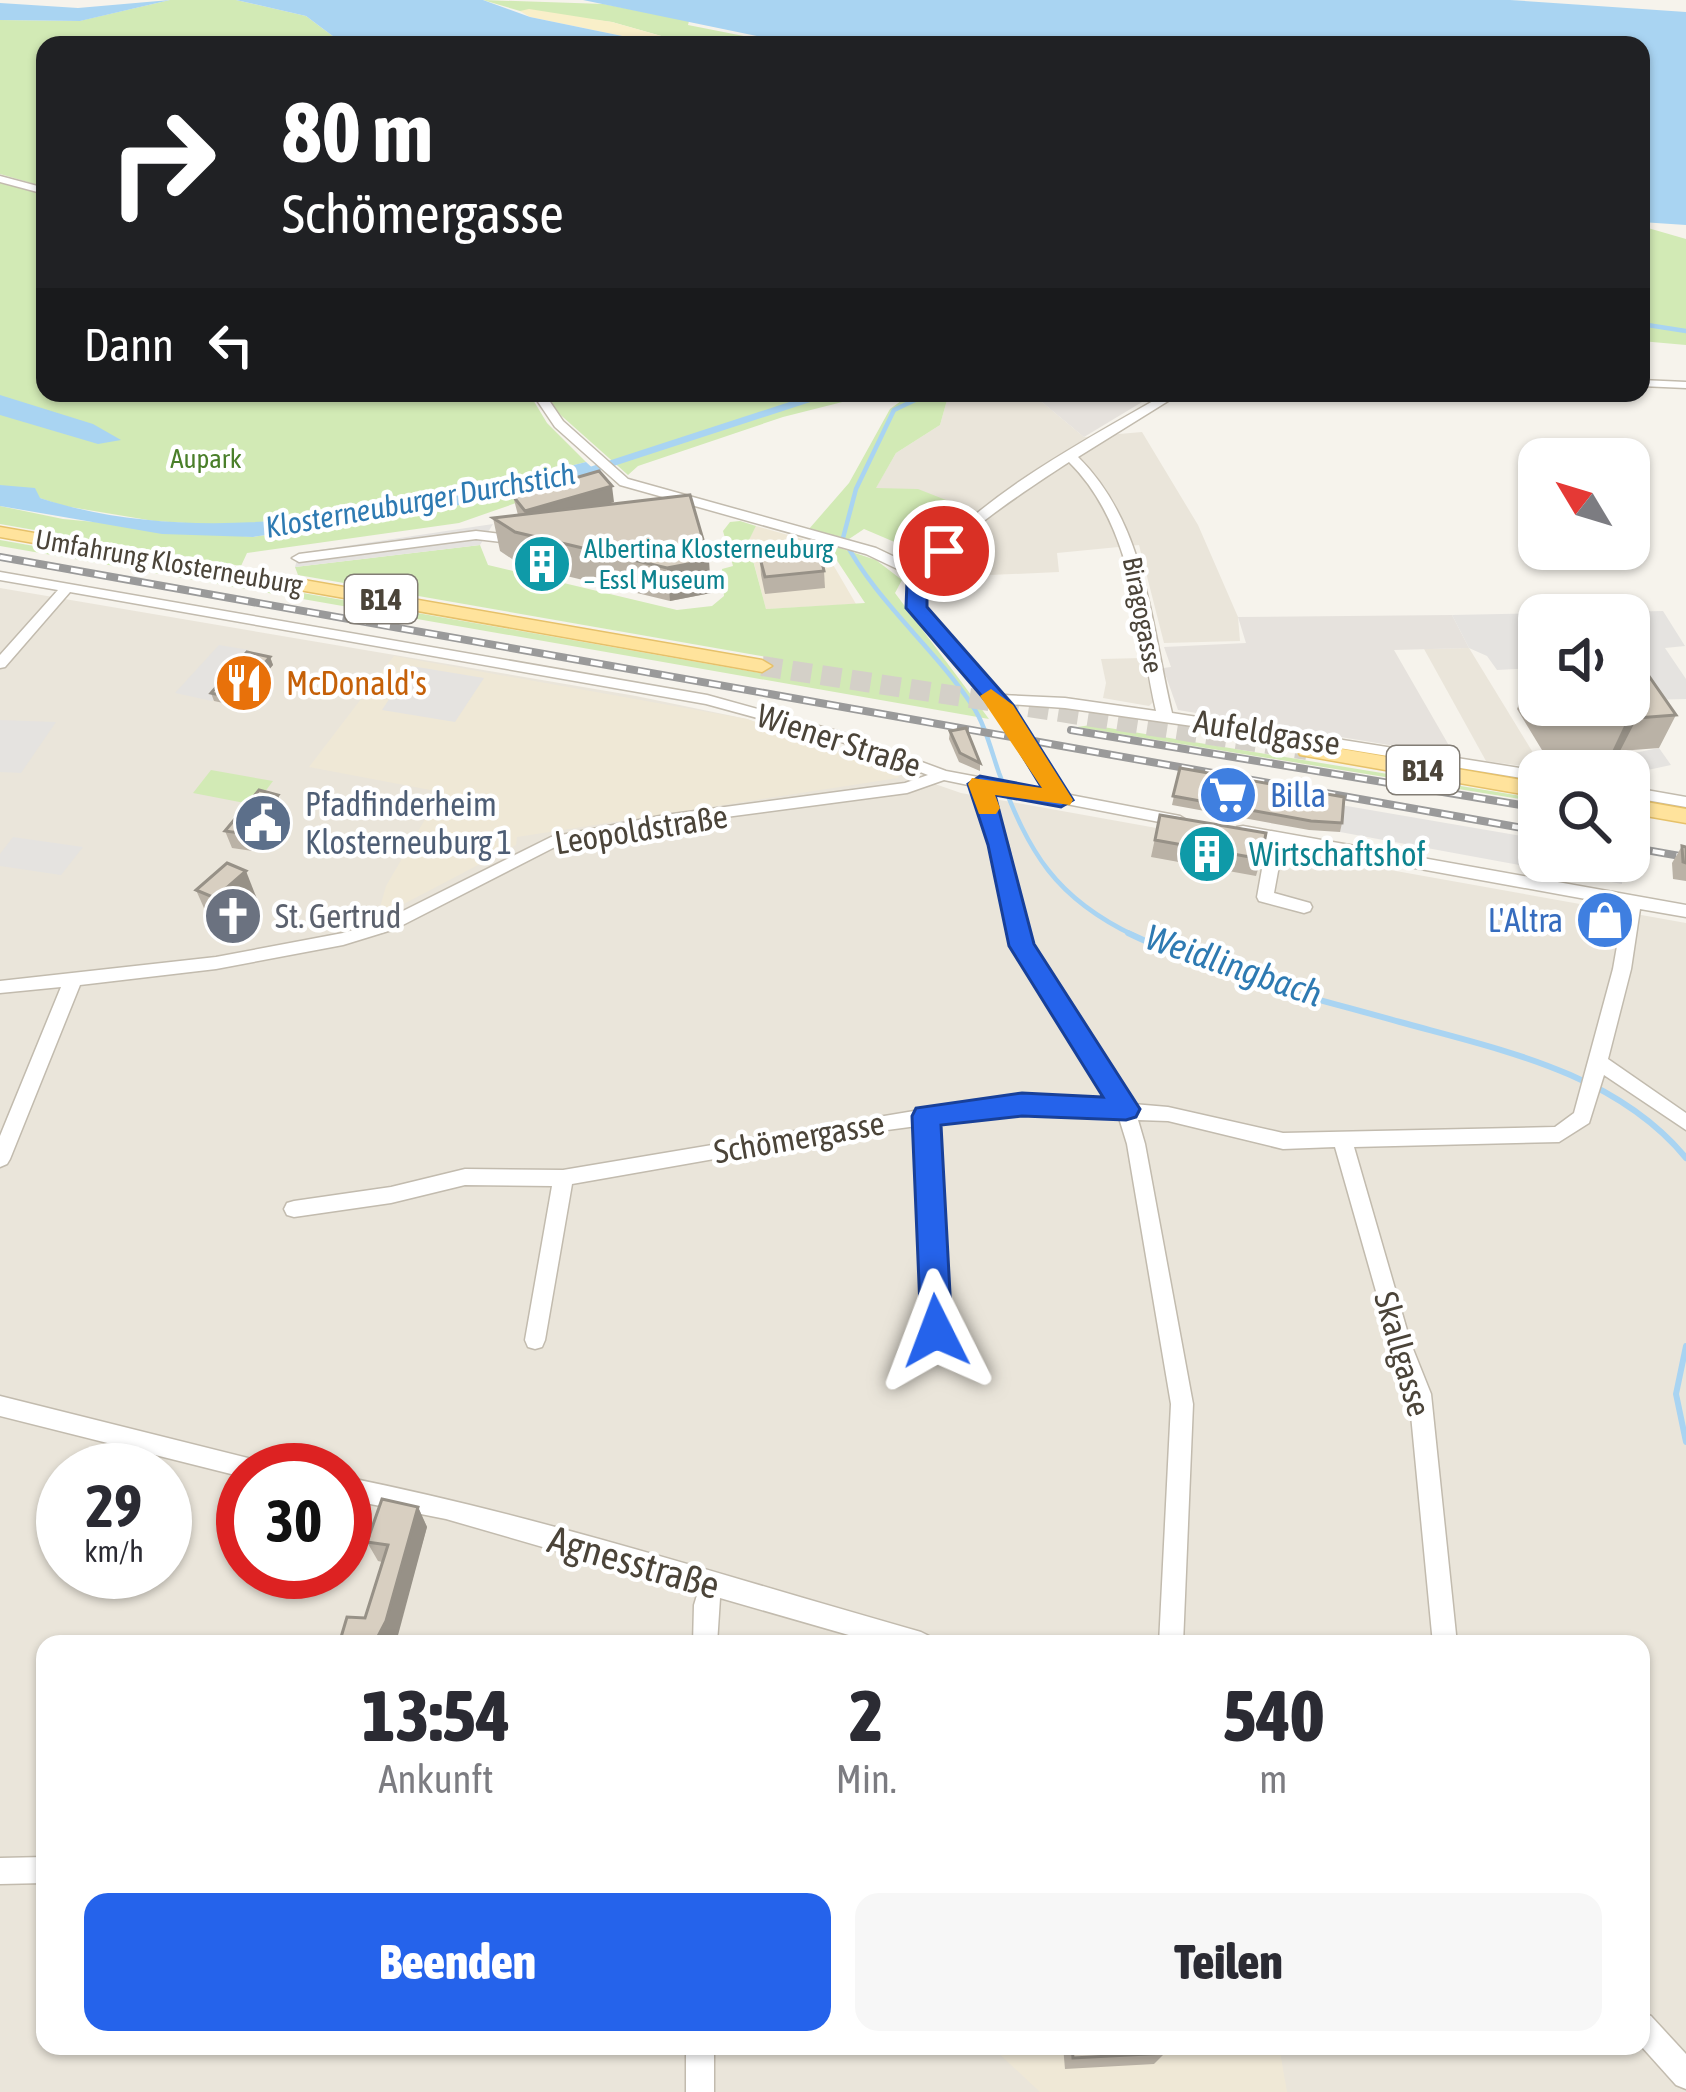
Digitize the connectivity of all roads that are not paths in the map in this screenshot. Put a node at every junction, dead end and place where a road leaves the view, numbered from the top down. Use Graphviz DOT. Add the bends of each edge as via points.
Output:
graph roads {
  1 [pos="0,179"];
  2 [pos="36,189"];
  3 [pos="1650,383"];
  4 [pos="1686,385"];
  5 [pos="543,402"];
  6 [pos="1161,402"];
  7 [pos="1076,461"];
  8 [pos="0,532"];
  9 [pos="546,536"];
  10 [pos="299,558"];
  11 [pos="921,575"];
  12 [pos="0,577"];
  13 [pos="66,589"];
  14 [pos="0,664"];
  15 [pos="763,666"];
  16 [pos="994,699"];
  17 [pos="1166,717"];
  18 [pos="1306,750"];
  19 [pos="1518,773"];
  20 [pos="943,775"];
  21 [pos="986,785"];
  22 [pos="1518,786"];
  23 [pos="1650,796"];
  24 [pos="1061,800"];
  25 [pos="1686,802"];
  26 [pos="1650,810"];
  27 [pos="1686,816"];
  28 [pos="1199,824"];
  29 [pos="1232,830"];
  30 [pos="1276,837"];
  31 [pos="1633,902"];
  32 [pos="1304,907"];
  33 [pos="1683,910"];
  34 [pos="72,982"];
  35 [pos="0,987"];
  36 [pos="1598,1064"];
  37 [pos="1126,1109"];
  38 [pos="926,1116"];
  39 [pos="1686,1123"];
  40 [pos="1343,1141"];
  41 [pos="0,1159"];
  42 [pos="563,1178"];
  43 [pos="294,1209"];
  44 [pos="936,1331"];
  45 [pos="535,1340"];
  46 [pos="0,1406"];
  47 [pos="216,1460"];
  48 [pos="372,1493"];
  49 [pos="712,1583"];
  50 [pos="706,1635"];
  51 [pos="890,1635"];
  52 [pos="1171,1635"];
  53 [pos="1444,1635"];
  54 [pos="36,1870"];
  55 [pos="0,1871"];
  56 [pos="1650,2036"];
  57 [pos="700,2055"];
  58 [pos="1686,2075"];
  59 [pos="700,2092"];
  1 -- 2 [label="street"];
  3 -- 4 [label="street"];
  5 -- 11 [label="street" via="615,477 678,506 871,551"];
  6 -- 7 [label="street"];
  7 -- 11 [label="street" via="996,508"];
  7 -- 17 [label="street, Biragogasse" via="1128,542"];
  8 -- 15 [label="main road, Umfahrung Klosterneuburg / B14"];
  9 -- 10 [label="street" via="476,535"];
  11 -- 16 [label="street" via="916,608"];
  12 -- 13 [label="street, Wiener Straße"];
  13 -- 14 [label="street"];
  13 -- 20 [label="street, Wiener Straße" via="707,700"];
  16 -- 17 [label="street, Aufeldgasse"];
  16 -- 24 [label="street"];
  17 -- 19 [label="street, Aufeldgasse"];
  18 -- 22 [label="main road, B14"];
  20 -- 21 [label="street, Wiener Straße"];
  20 -- 34 [label="street, Leopoldstraße" via="907,788 551,842 388,925 343,939"];
  21 -- 24 [label="street, Wiener Straße"];
  21 -- 37 [label="street" via="1022,946"];
  23 -- 25 [label="street"];
  24 -- 28 [label="street, Wiener Straße"];
  26 -- 27 [label="main road"];
  29 -- 30 [label="street"];
  30 -- 31 [label="street"];
  30 -- 32 [label="street" via="1265,897"];
  31 -- 33 [label="street"];
  31 -- 36 [label="street, Schömergasse"];
  34 -- 35 [label="street, Leopoldstraße"];
  34 -- 41 [label="street"];
  36 -- 39 [label="street"];
  36 -- 40 [label="street, Schömergasse" via="1582,1118 1559,1134"];
  37 -- 38 [label="street, Schömergasse" via="1022,1105"];
  37 -- 40 [label="street, Schömergasse" via="1283,1141"];
  37 -- 52 [label="street" via="1182,1404"];
  38 -- 42 [label="street, Schömergasse"];
  38 -- 44 [label="street"];
  40 -- 53 [label="street, Skallgasse" via="1420,1394"];
  42 -- 43 [label="street, Schömergasse" via="465,1178"];
  42 -- 45 [label="street"];
  46 -- 47 [label="street"];
  48 -- 49 [label="street, Agnesstraße"];
  49 -- 50 [label="street"];
  49 -- 51 [label="street, Agnesstraße"];
  54 -- 55 [label="street"];
  56 -- 58 [label="street"];
  57 -- 59 [label="street"];
}
